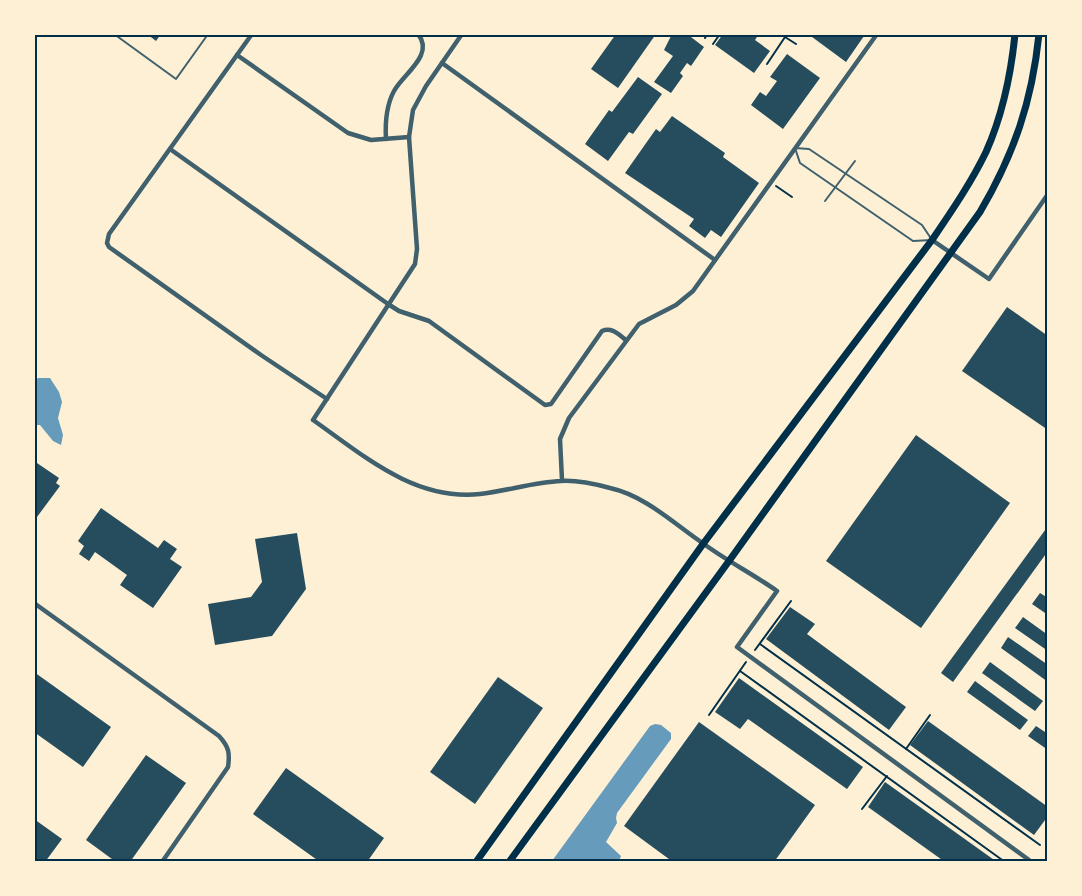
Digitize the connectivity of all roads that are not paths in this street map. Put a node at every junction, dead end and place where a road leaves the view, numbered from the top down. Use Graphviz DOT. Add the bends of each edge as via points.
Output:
graph roads {
  1 [pos="114,34"];
  2 [pos="252,34"];
  3 [pos="418,34"];
  4 [pos="462,34"];
  5 [pos="877,34"];
  6 [pos="1015,34"];
  7 [pos="1039,34"];
  8 [pos="206,37"];
  9 [pos="237,55"];
  10 [pos="442,63"];
  11 [pos="409,137"];
  12 [pos="386,139"];
  13 [pos="795,148"];
  14 [pos="170,149"];
  15 [pos="855,160"];
  16 [pos="845,174"];
  17 [pos="835,188"];
  18 [pos="1047,194"];
  19 [pos="825,201"];
  20 [pos="932,240"];
  21 [pos="951,254"];
  22 [pos="714,260"];
  23 [pos="388,304"];
  24 [pos="626,339"];
  25 [pos="327,399"];
  26 [pos="562,480"];
  27 [pos="703,544"];
  28 [pos="729,561"];
  29 [pos="34,603"];
  30 [pos="1029,860"];
  31 [pos="162,861"];
  32 [pos="476,861"];
  33 [pos="509,861"];
  1 -- 8 [label="lane" via="176,79"];
  2 -- 9 [label="street"];
  3 -- 12 [label="street" via="423,42 421,57 395,90 387,108"];
  4 -- 10 [label="street"];
  5 -- 13 [label="street"];
  6 -- 20 [label="main road" via="1004,99 986,151"];
  7 -- 21 [label="main road" via="1034,78 1013,147 980,212"];
  9 -- 12 [label="street" via="348,133 371,140"];
  9 -- 14 [label="street"];
  10 -- 11 [label="street" via="413,110"];
  10 -- 22 [label="street"];
  11 -- 12 [label="street"];
  11 -- 23 [label="street" via="417,249 415,264"];
  13 -- 16 [label="lane" via="809,149"];
  13 -- 17 [label="lane" via="800,163"];
  13 -- 22 [label="street"];
  14 -- 23 [label="street"];
  14 -- 25 [label="street" via="106,238 109,247"];
  15 -- 16 [label="lane"];
  16 -- 17 [label="lane"];
  16 -- 20 [label="lane" via="922,225"];
  17 -- 19 [label="lane"];
  17 -- 20 [label="lane" via="913,241"];
  18 -- 21 [label="street" via="989,279"];
  20 -- 21 [label="street"];
  20 -- 27 [label="main road"];
  21 -- 28 [label="main road"];
  22 -- 24 [label="street" via="693,291 676,305 639,324"];
  23 -- 24 [label="street" via="429,321 544,405 551,404 602,331 613,330"];
  23 -- 25 [label="street"];
  24 -- 26 [label="street" via="569,418 560,439"];
  25 -- 26 [label="street" via="313,420 398,478 435,492 479,494"];
  26 -- 27 [label="street" via="612,488 633,496"];
  27 -- 28 [label="street"];
  27 -- 32 [label="main road"];
  28 -- 30 [label="street" via="777,591 737,647"];
  28 -- 33 [label="main road"];
  29 -- 31 [label="street" via="226,743 230,753 228,767"];
}
